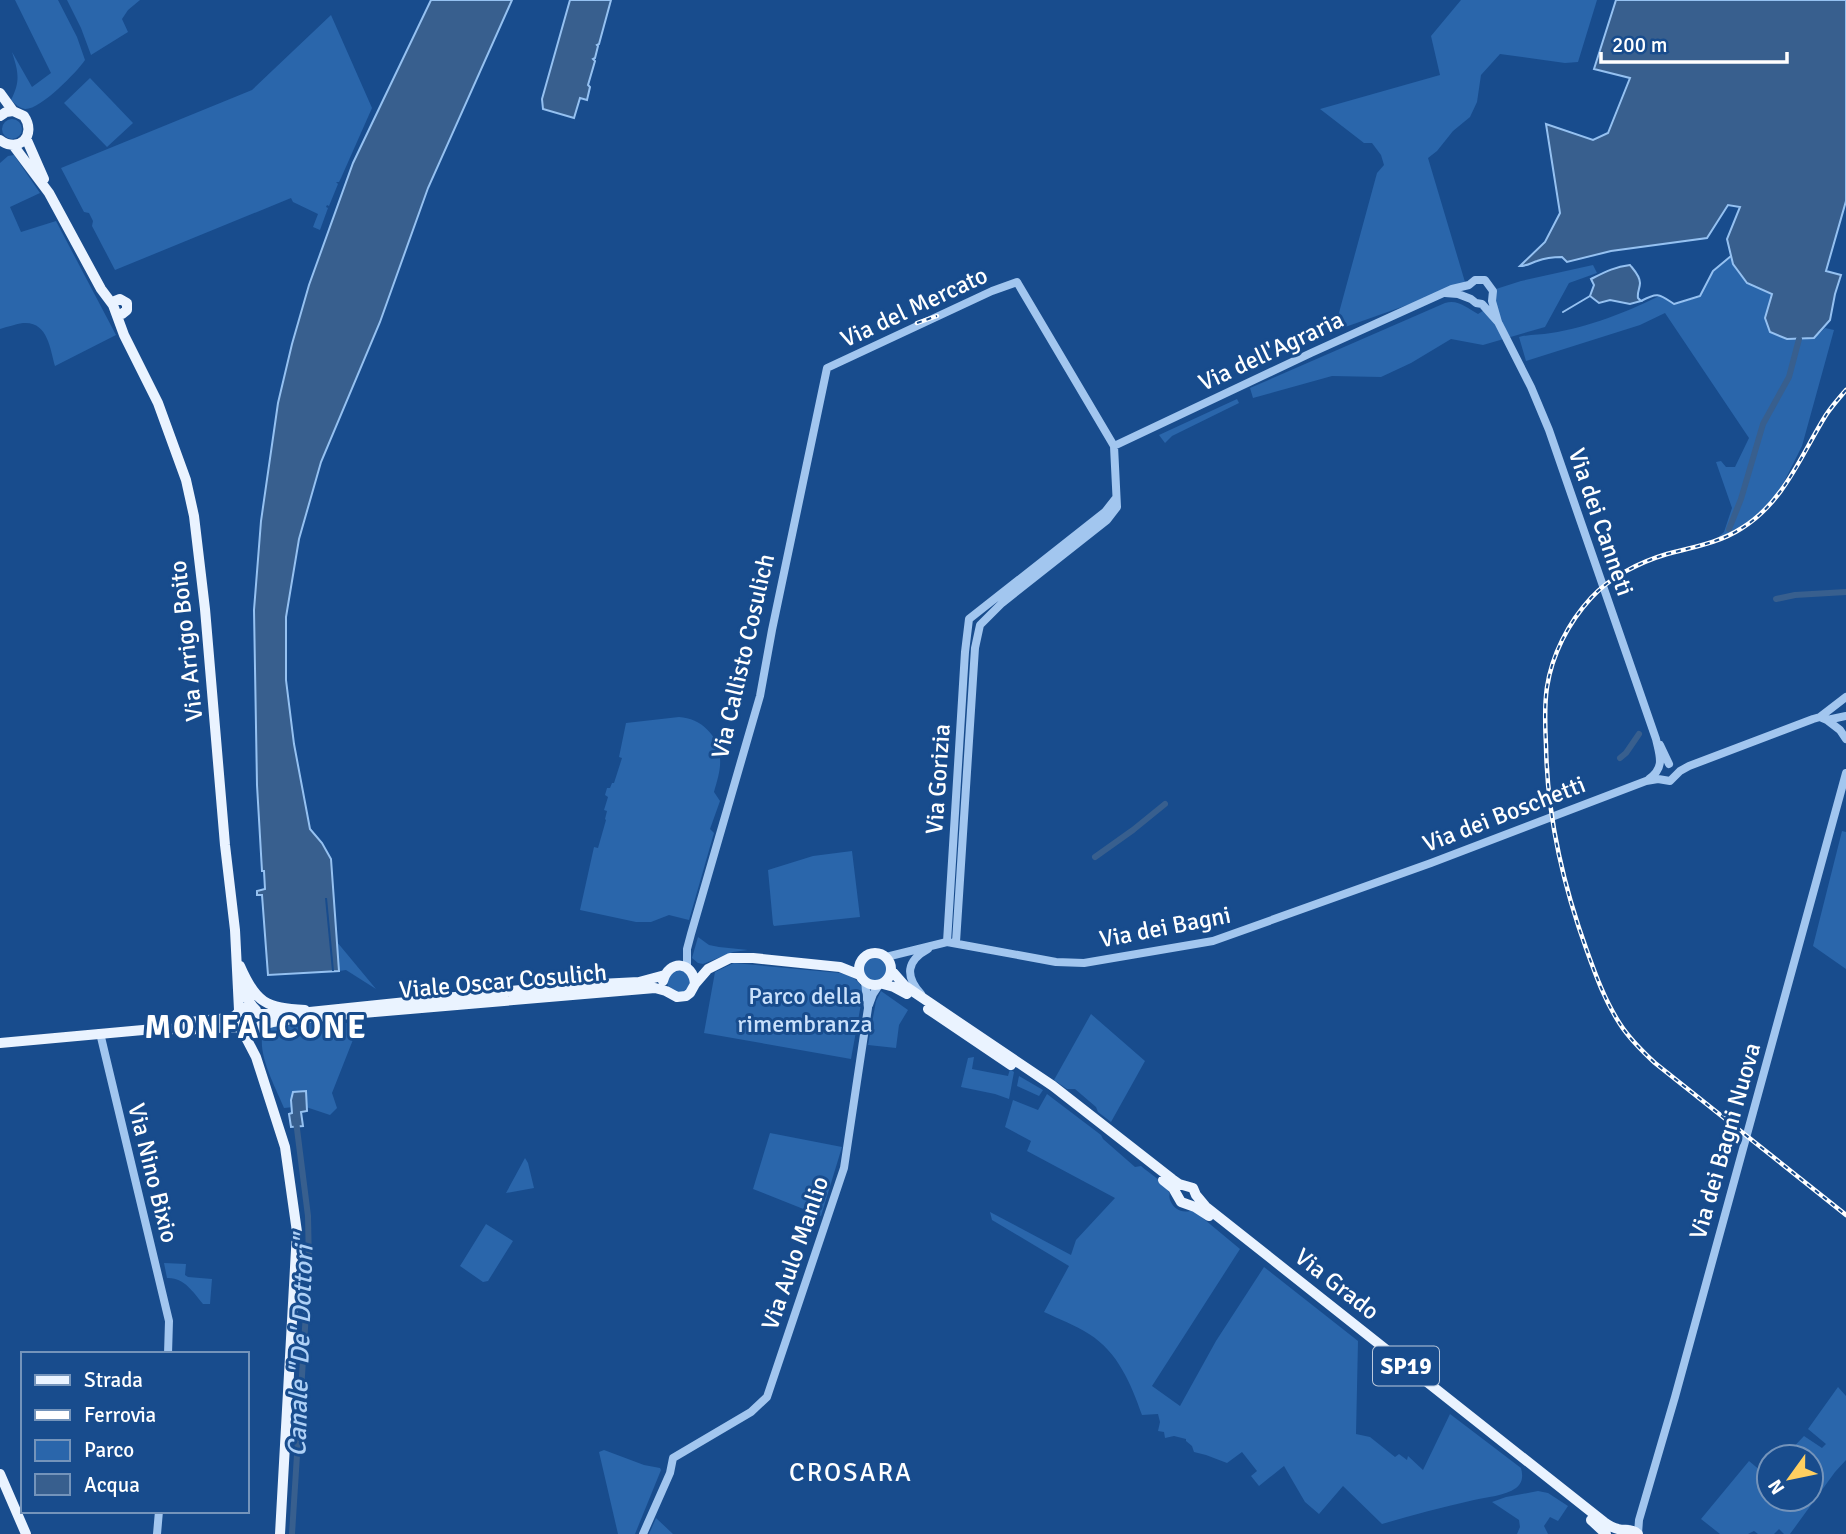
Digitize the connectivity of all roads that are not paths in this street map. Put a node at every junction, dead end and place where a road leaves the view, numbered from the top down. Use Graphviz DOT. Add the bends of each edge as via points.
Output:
graph roads {
  1 [pos="0,93"];
  2 [pos="13,111"];
  3 [pos="0,116"];
  4 [pos="26,138"];
  5 [pos="7,144"];
  6 [pos="0,152"];
  7 [pos="49,193"];
  8 [pos="1469,285"];
  9 [pos="1445,293"];
  10 [pos="1492,297"];
  11 [pos="1477,302"];
  12 [pos="1498,322"];
  13 [pos="827,368"];
  14 [pos="1114,446"];
  15 [pos="1116,498"];
  16 [pos="1845,699"];
  17 [pos="1846,716"];
  18 [pos="1824,719"];
  19 [pos="1657,739"];
  20 [pos="1846,739"];
  21 [pos="1673,768"];
  22 [pos="1659,769"];
  23 [pos="1846,773"];
  24 [pos="1662,780"];
  25 [pos="1646,781"];
  26 [pos="1376,883"];
  27 [pos="952,942"];
  28 [pos="937,944"];
  29 [pos="862,961"];
  30 [pos="238,964"];
  31 [pos="889,964"];
  32 [pos="841,967"];
  33 [pos="685,968"];
  34 [pos="708,969"];
  35 [pos="665,975"];
  36 [pos="863,978"];
  37 [pos="695,984"];
  38 [pos="881,984"];
  39 [pos="666,991"];
  40 [pos="927,1001"];
  41 [pos="868,1008"];
  42 [pos="256,1011"];
  43 [pos="316,1011"];
  44 [pos="237,1013"];
  45 [pos="165,1028"];
  46 [pos="259,1028"];
  47 [pos="240,1030"];
  48 [pos="100,1033"];
  49 [pos="0,1043"];
  50 [pos="256,1057"];
  51 [pos="1185,1186"];
  52 [pos="1178,1197"];
  53 [pos="1193,1200"];
  54 [pos="168,1352"];
  55 [pos="0,1474"];
  56 [pos="159,1513"];
  57 [pos="1628,1532"];
  58 [pos="26,1534"];
  59 [pos="157,1534"];
  60 [pos="281,1534"];
  61 [pos="643,1534"];
  62 [pos="1606,1534"];
  1 -- 2 [label="main road, Via Arrigo Boito"];
  2 -- 3 [label="main road"];
  2 -- 4 [label="main road, Via Arrigo Boito" via="26,119"];
  4 -- 5 [label="main road"];
  4 -- 7 [label="main road, Via Arrigo Boito"];
  5 -- 6 [label="street"];
  5 -- 7 [label="main road, Via Arrigo Boito"];
  7 -- 30 [label="main road, Via Arrigo Boito" via="116,309 186,480 205,608"];
  8 -- 9 [label="street, Via dell'Agraria"];
  8 -- 10 [label="street" via="1485,280"];
  8 -- 11 [label="street"];
  9 -- 11 [label="street"];
  9 -- 14 [label="street, Via dell'Agraria"];
  10 -- 11 [label="street"];
  10 -- 12 [label="street, Via dei Canneti"];
  11 -- 12 [label="street, Via dei Canneti"];
  12 -- 19 [label="street, Via dei Canneti" via="1549,430"];
  13 -- 14 [label="street, Via del Mercato" via="1017,282"];
  13 -- 33 [label="street, Via Callisto Cosulich" via="760,696"];
  14 -- 15 [label="street"];
  15 -- 27 [label="street, Via Gorizia" via="1117,507 1107,520 980,625"];
  15 -- 27 [label="street, Via Gorizia" via="1110,508 970,619"];
  16 -- 18 [label="street, Via dei Boschetti"];
  17 -- 18 [label="street, Via dei Boschetti"];
  18 -- 20 [label="street"];
  18 -- 21 [label="street, Via dei Boschetti" via="1812,719"];
  19 -- 21 [label="street, Via dei Canneti"];
  19 -- 22 [label="street, Via dei Canneti"];
  21 -- 22 [label="street, Via dei Boschetti" via="1663,764"];
  21 -- 24 [label="street, Via dei Boschetti" via="1670,781"];
  22 -- 24 [label="street"];
  22 -- 25 [label="street, Via dei Boschetti"];
  23 -- 57 [label="street, Via dei Bagni Nuova" via="1678,1385 1639,1520"];
  24 -- 25 [label="street, Via dei Boschetti"];
  25 -- 26 [label="street, Via dei Boschetti"];
  26 -- 27 [label="street, Via dei Bagni" via="1226,938 1084,963"];
  27 -- 28 [label="street"];
  28 -- 31 [label="street" via="909,951"];
  28 -- 40 [label="street" via="919,955 910,968 911,981"];
  29 -- 31 [label="main road" via="877,953"];
  29 -- 32 [label="main road"];
  29 -- 36 [label="main road" via="859,970"];
  30 -- 42 [label="main road, Via Arrigo Boito" via="246,996"];
  30 -- 43 [label="main road" via="262,1001 275,1007"];
  30 -- 44 [label="main road, Via Arrigo Boito"];
  31 -- 38 [label="main road" via="889,978"];
  31 -- 40 [label="main road, Via Grado / SP19" via="905,986"];
  32 -- 34 [label="main road" via="740,958"];
  32 -- 36 [label="main road"];
  33 -- 34 [label="main road"];
  33 -- 35 [label="main road, Via Callisto Cosulich" via="672,967"];
  33 -- 37 [label="main road" via="694,975"];
  34 -- 37 [label="main road"];
  35 -- 39 [label="main road"];
  35 -- 43 [label="main road, Viale Oscar Cosulich" via="639,982"];
  36 -- 38 [label="main road" via="869,984"];
  36 -- 41 [label="street, Via Aulo Manlio"];
  37 -- 39 [label="main road" via="681,997"];
  38 -- 41 [label="street, Via Aulo Manlio"];
  38 -- 52 [label="main road, Via Grado / SP19" via="904,992 1067,1103 1145,1164"];
  39 -- 46 [label="main road, Viale Oscar Cosulich" via="655,988 293,1019"];
  40 -- 51 [label="main road, Via Grado / SP19" via="1053,1086"];
  41 -- 61 [label="street, Via Aulo Manlio" via="844,1168 767,1396 751,1412 673,1458"];
  42 -- 43 [label="main road, Viale Oscar Cosulich" via="278,1015"];
  42 -- 44 [label="main road" via="245,1007"];
  42 -- 46 [label="main road" via="261,1018"];
  44 -- 45 [label="main road"];
  44 -- 47 [label="main road"];
  45 -- 47 [label="main road"];
  45 -- 48 [label="main road"];
  46 -- 47 [label="main road" via="251,1033"];
  46 -- 50 [label="main road"];
  47 -- 50 [label="main road"];
  48 -- 49 [label="main road"];
  48 -- 54 [label="street, Via Nino Bixio" via="169,1321"];
  50 -- 60 [label="main road" via="285,1147 297,1231"];
  51 -- 52 [label="main road"];
  51 -- 53 [label="main road, Via Grado / SP19" via="1194,1188"];
  52 -- 53 [label="main road, Via Grado / SP19" via="1184,1204"];
  53 -- 57 [label="main road, Via Grado / SP19" via="1604,1522"];
  53 -- 62 [label="main road, Via Grado / SP19"];
  55 -- 58 [label="main road"];
  56 -- 59 [label="street"];
}
